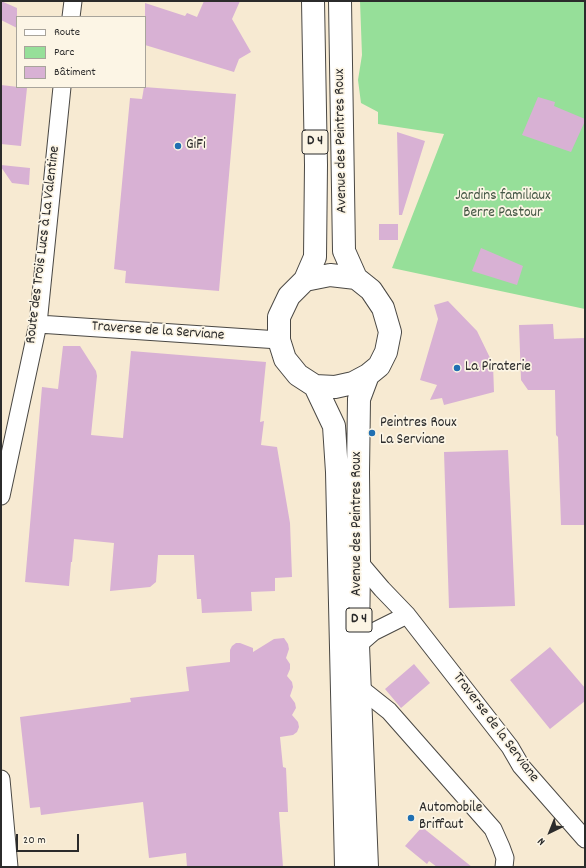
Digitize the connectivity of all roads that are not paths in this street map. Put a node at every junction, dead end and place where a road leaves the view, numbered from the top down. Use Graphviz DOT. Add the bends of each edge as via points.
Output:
graph roads {
  1 [pos="73,1"];
  2 [pos="313,1"];
  3 [pos="340,1"];
  4 [pos="71,16"];
  5 [pos="62,88"];
  6 [pos="356,278"];
  7 [pos="305,280"];
  8 [pos="38,324"];
  9 [pos="279,340"];
  10 [pos="368,375"];
  11 [pos="315,386"];
  12 [pos="1,496"];
  13 [pos="359,562"];
  14 [pos="407,615"];
  15 [pos="358,645"];
  16 [pos="360,688"];
  17 [pos="1,779"];
  18 [pos="585,840"];
  19 [pos="9,867"];
  20 [pos="346,867"];
  21 [pos="367,867"];
  22 [pos="504,867"];
  1 -- 4 [label="street"];
  2 -- 7 [label="main road, Avenue des Peintres Roux / D 4" via="315,257"];
  3 -- 6 [label="main road, Avenue des Peintres Roux / D 4" via="344,251"];
  5 -- 8 [label="street, Route des Trois Lucs à La Valentine"];
  6 -- 7 [label="main road" via="330,275"];
  6 -- 10 [label="main road" via="371,290 383,308 390,332 386,352 379,366"];
  7 -- 9 [label="main road" via="289,296 280,317"];
  8 -- 9 [label="street, Traverse de la Serviane"];
  8 -- 12 [label="street, Route des Trois Lucs à La Valentine"];
  9 -- 11 [label="main road" via="285,359 298,375"];
  10 -- 11 [label="main road" via="335,387"];
  10 -- 13 [label="main road, Avenue des Peintres Roux / D 4" via="359,399"];
  11 -- 20 [label="main road, Avenue des Peintres Roux / D 4" via="334,426 337,472"];
  13 -- 14 [label="street, Traverse de la Serviane"];
  13 -- 15 [label="main road, Avenue des Peintres Roux / D 4"];
  14 -- 15 [label="street" via="373,632"];
  14 -- 18 [label="street, Traverse de la Serviane" via="510,747 521,766"];
  15 -- 16 [label="main road, Avenue des Peintres Roux / D 4"];
  16 -- 21 [label="main road, Avenue des Peintres Roux / D 4"];
  16 -- 22 [label="street" via="389,711 492,829 505,858"];
  17 -- 19 [label="street"];
}
